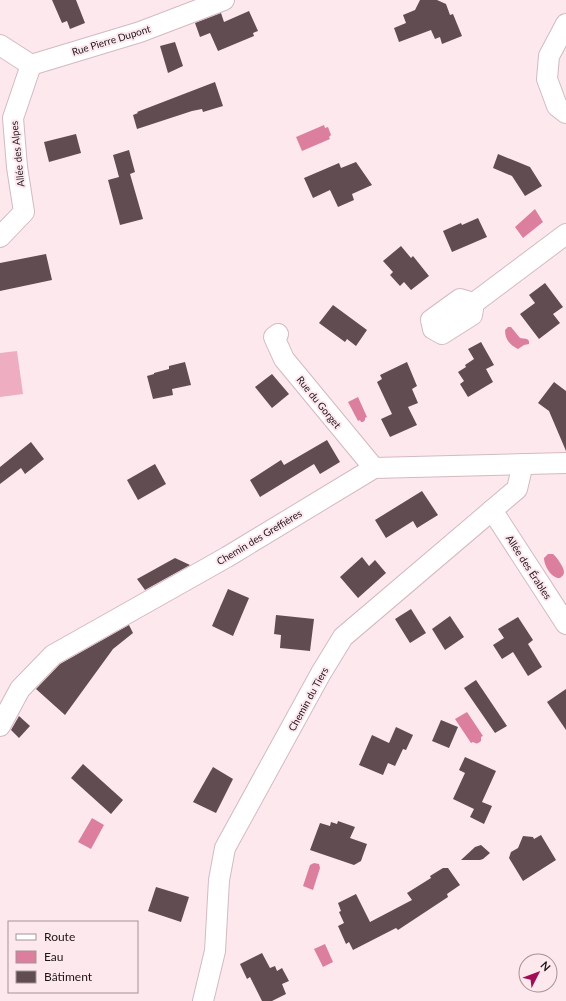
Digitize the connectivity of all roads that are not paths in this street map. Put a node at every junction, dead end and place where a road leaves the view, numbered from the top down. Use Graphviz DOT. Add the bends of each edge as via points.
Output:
graph roads {
  1 [pos="224,0"];
  2 [pos="566,24"];
  3 [pos="0,45"];
  4 [pos="31,64"];
  5 [pos="566,113"];
  6 [pos="566,234"];
  7 [pos="0,237"];
  8 [pos="474,302"];
  9 [pos="278,334"];
  10 [pos="566,463"];
  11 [pos="523,464"];
  12 [pos="374,468"];
  13 [pos="492,510"];
  14 [pos="566,624"];
  15 [pos="0,726"];
  16 [pos="203,1001"];
  1 -- 4 [label="street, Rue Pierre Dupont" via="140,32"];
  2 -- 5 [label="street" via="549,56 548,79 557,106"];
  3 -- 4 [label="street"];
  4 -- 7 [label="street, Allée des Alpes" via="13,118 24,212"];
  6 -- 8 [label="street"];
  9 -- 12 [label="street, Rue du Gorget" via="274,337 284,359"];
  10 -- 11 [label="street, Chemin des Greffières"];
  11 -- 12 [label="street, Chemin des Greffières"];
  11 -- 13 [label="street, Chemin du Tiers" via="517,489"];
  12 -- 15 [label="street, Chemin des Greffières" via="227,557 53,655 20,689"];
  13 -- 14 [label="street, Allée des Érables"];
  13 -- 16 [label="street, Chemin du Tiers" via="343,638 321,673 225,848 219,880 215,951"];
}
